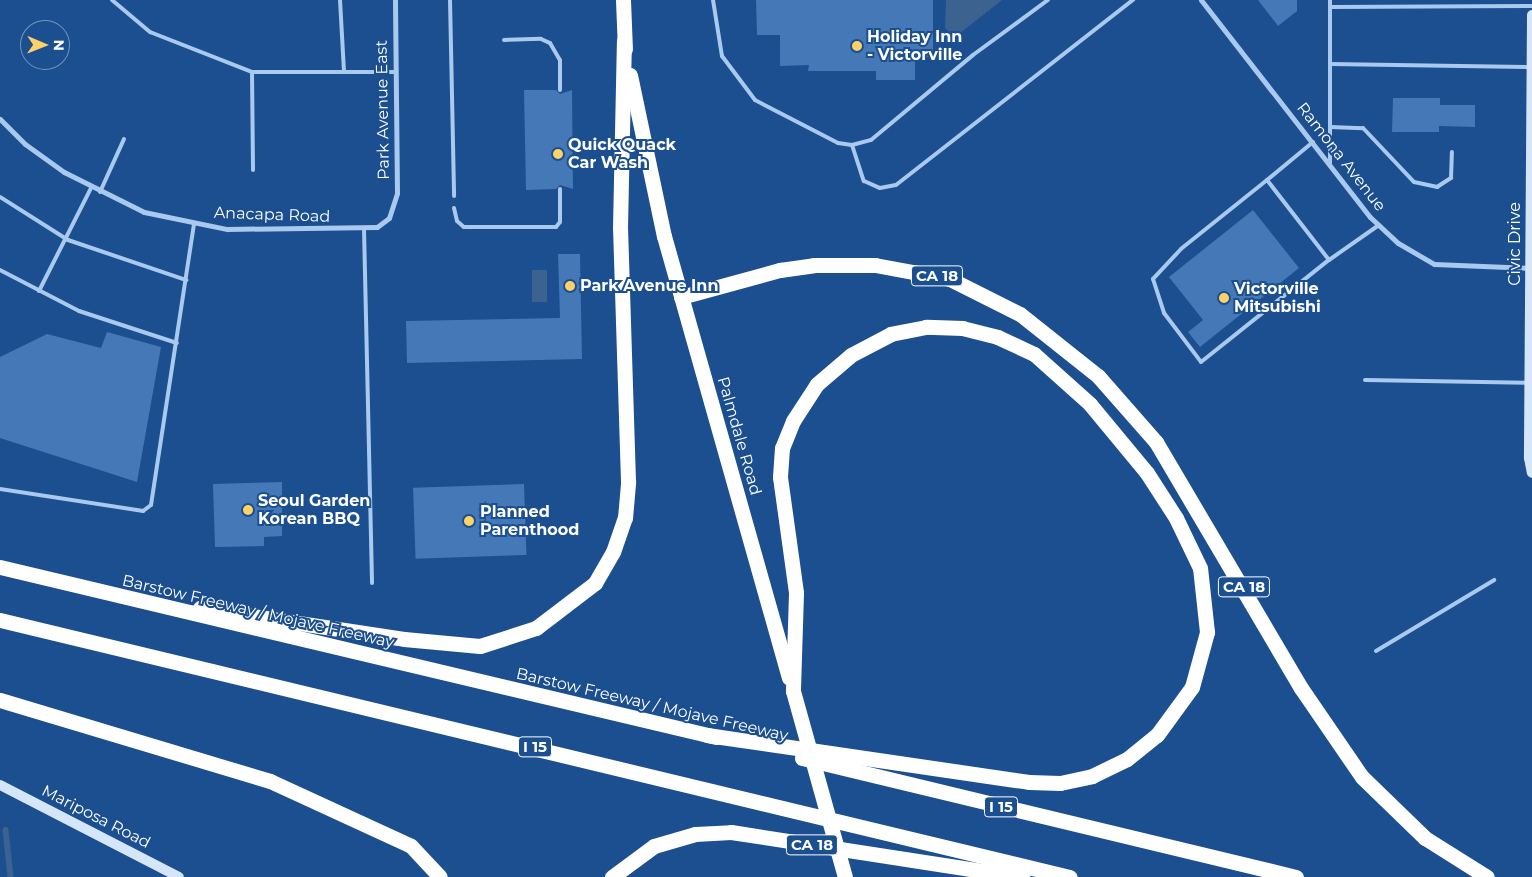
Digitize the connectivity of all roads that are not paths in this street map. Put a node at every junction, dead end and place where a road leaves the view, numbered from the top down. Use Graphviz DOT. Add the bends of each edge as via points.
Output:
graph roads {
  1 [pos="112,0"];
  2 [pos="340,0"];
  3 [pos="394,0"];
  4 [pos="450,0"];
  5 [pos="623,0"];
  6 [pos="713,0"];
  7 [pos="1048,0"];
  8 [pos="1133,0"];
  9 [pos="1201,0"];
  10 [pos="1330,0"];
  11 [pos="1532,6"];
  12 [pos="1330,7"];
  13 [pos="1532,16"];
  14 [pos="504,40"];
  15 [pos="624,41"];
  16 [pos="1330,64"];
  17 [pos="1532,67"];
  18 [pos="252,72"];
  19 [pos="344,72"];
  20 [pos="396,72"];
  21 [pos="560,90"];
  22 [pos="0,119"];
  23 [pos="1330,127"];
  24 [pos="124,140"];
  25 [pos="1313,142"];
  26 [pos="852,145"];
  27 [pos="1452,152"];
  28 [pos="1330,163"];
  29 [pos="253,170"];
  30 [pos="1267,180"];
  31 [pos="91,188"];
  32 [pos="560,189"];
  33 [pos="100,193"];
  34 [pos="454,196"];
  35 [pos="0,197"];
  36 [pos="454,208"];
  37 [pos="389,218"];
  38 [pos="194,224"];
  39 [pos="1379,225"];
  40 [pos="364,229"];
  41 [pos="64,238"];
  42 [pos="1330,260"];
  43 [pos="1531,268"];
  44 [pos="0,270"];
  45 [pos="186,280"];
  46 [pos="38,291"];
  47 [pos="681,297"];
  48 [pos="177,343"];
  49 [pos="1365,380"];
  50 [pos="1529,383"];
  51 [pos="1532,473"];
  52 [pos="0,489"];
  53 [pos="0,567"];
  54 [pos="1494,580"];
  55 [pos="372,583"];
  56 [pos="80,589"];
  57 [pos="0,620"];
  58 [pos="1376,651"];
  59 [pos="793,692"];
  60 [pos="0,700"];
  61 [pos="707,735"];
  62 [pos="0,785"];
  63 [pos="179,877"];
  64 [pos="440,877"];
  65 [pos="612,877"];
  66 [pos="845,877"];
  67 [pos="1023,877"];
  68 [pos="1070,877"];
  69 [pos="1296,877"];
  70 [pos="1488,877"];
  1 -- 18 [label="lane" via="150,32"];
  2 -- 19 [label="lane"];
  3 -- 20 [label="street, Park Avenue East"];
  4 -- 34 [label="lane"];
  5 -- 15 [label="highway, Palmdale Road"];
  6 -- 26 [label="lane" via="722,56 755,100 838,143"];
  7 -- 26 [label="lane" via="973,55 871,140"];
  8 -- 26 [label="lane" via="896,185 880,188 864,181"];
  9 -- 25 [label="street, Ramona Avenue"];
  10 -- 12 [label="lane"];
  11 -- 12 [label="lane"];
  12 -- 16 [label="lane"];
  13 -- 17 [label="street, Civic Drive"];
  14 -- 21 [label="lane" via="540,39 550,43 560,60"];
  15 -- 47 [label="highway, Palmdale Road" via="649,179"];
  15 -- 56 [label="highway" via="620,228 628,481 625,518 613,552 595,583 536,628 480,646 404,639"];
  16 -- 17 [label="lane"];
  16 -- 23 [label="lane"];
  17 -- 43 [label="street, Civic Drive"];
  18 -- 19 [label="lane"];
  18 -- 29 [label="lane"];
  19 -- 20 [label="lane"];
  20 -- 37 [label="street, Park Avenue East" via="397,193"];
  22 -- 31 [label="street, Anacapa Road" via="25,144"];
  23 -- 27 [label="lane" via="1363,128 1414,182 1437,187 1451,178"];
  23 -- 28 [label="lane"];
  24 -- 33 [label="lane"];
  25 -- 28 [label="street, Ramona Avenue"];
  25 -- 30 [label="lane"];
  28 -- 39 [label="street, Ramona Avenue"];
  30 -- 42 [label="lane"];
  30 -- 42 [label="lane" via="1181,249 1153,279 1164,313 1201,362"];
  31 -- 33 [label="street, Anacapa Road"];
  31 -- 41 [label="lane"];
  32 -- 36 [label="lane" via="560,222 556,227 464,227 457,221"];
  33 -- 38 [label="street, Anacapa Road" via="144,212"];
  35 -- 41 [label="lane"];
  37 -- 40 [label="street, Anacapa Road" via="377,228"];
  38 -- 40 [label="street, Anacapa Road" via="227,229"];
  38 -- 45 [label="lane"];
  39 -- 42 [label="lane"];
  39 -- 43 [label="street, Ramona Avenue" via="1398,243 1434,264"];
  40 -- 55 [label="lane"];
  41 -- 45 [label="lane"];
  41 -- 46 [label="lane"];
  43 -- 50 [label="street, Civic Drive"];
  44 -- 46 [label="lane"];
  45 -- 48 [label="lane"];
  46 -- 48 [label="lane" via="79,311"];
  47 -- 59 [label="highway, Palmdale Road"];
  47 -- 70 [label="highway, CA 18" via="780,270 814,265 876,265 950,279 1020,314 1091,369 1156,442 1306,696 1362,776 1424,838"];
  48 -- 52 [label="lane" via="151,505 143,511"];
  49 -- 50 [label="lane"];
  50 -- 51 [label="street, Civic Drive"];
  53 -- 56 [label="highway, Barstow Freeway / Mojave Freeway / I 15"];
  54 -- 58 [label="lane"];
  56 -- 61 [label="highway, Barstow Freeway / Mojave Freeway / I 15"];
  57 -- 68 [label="highway, I 15"];
  59 -- 61 [label="highway" via="796,593 780,477 782,448 792,421 817,384 851,355 891,334 926,327 963,328 1007,340 1041,359 1090,404 1147,473 1176,518 1200,568 1207,632 1192,687 1157,735 1127,759 1092,776 1060,783 1029,782"];
  59 -- 66 [label="highway, Palmdale Road, bridge"];
  60 -- 64 [label="highway" via="270,781 411,846"];
  61 -- 69 [label="highway, Barstow Freeway / Mojave Freeway / I 15"];
  62 -- 63 [label="street, Mariposa Road"];
  65 -- 67 [label="highway, CA 18" via="625,864 654,846 695,834 731,832"];
}
